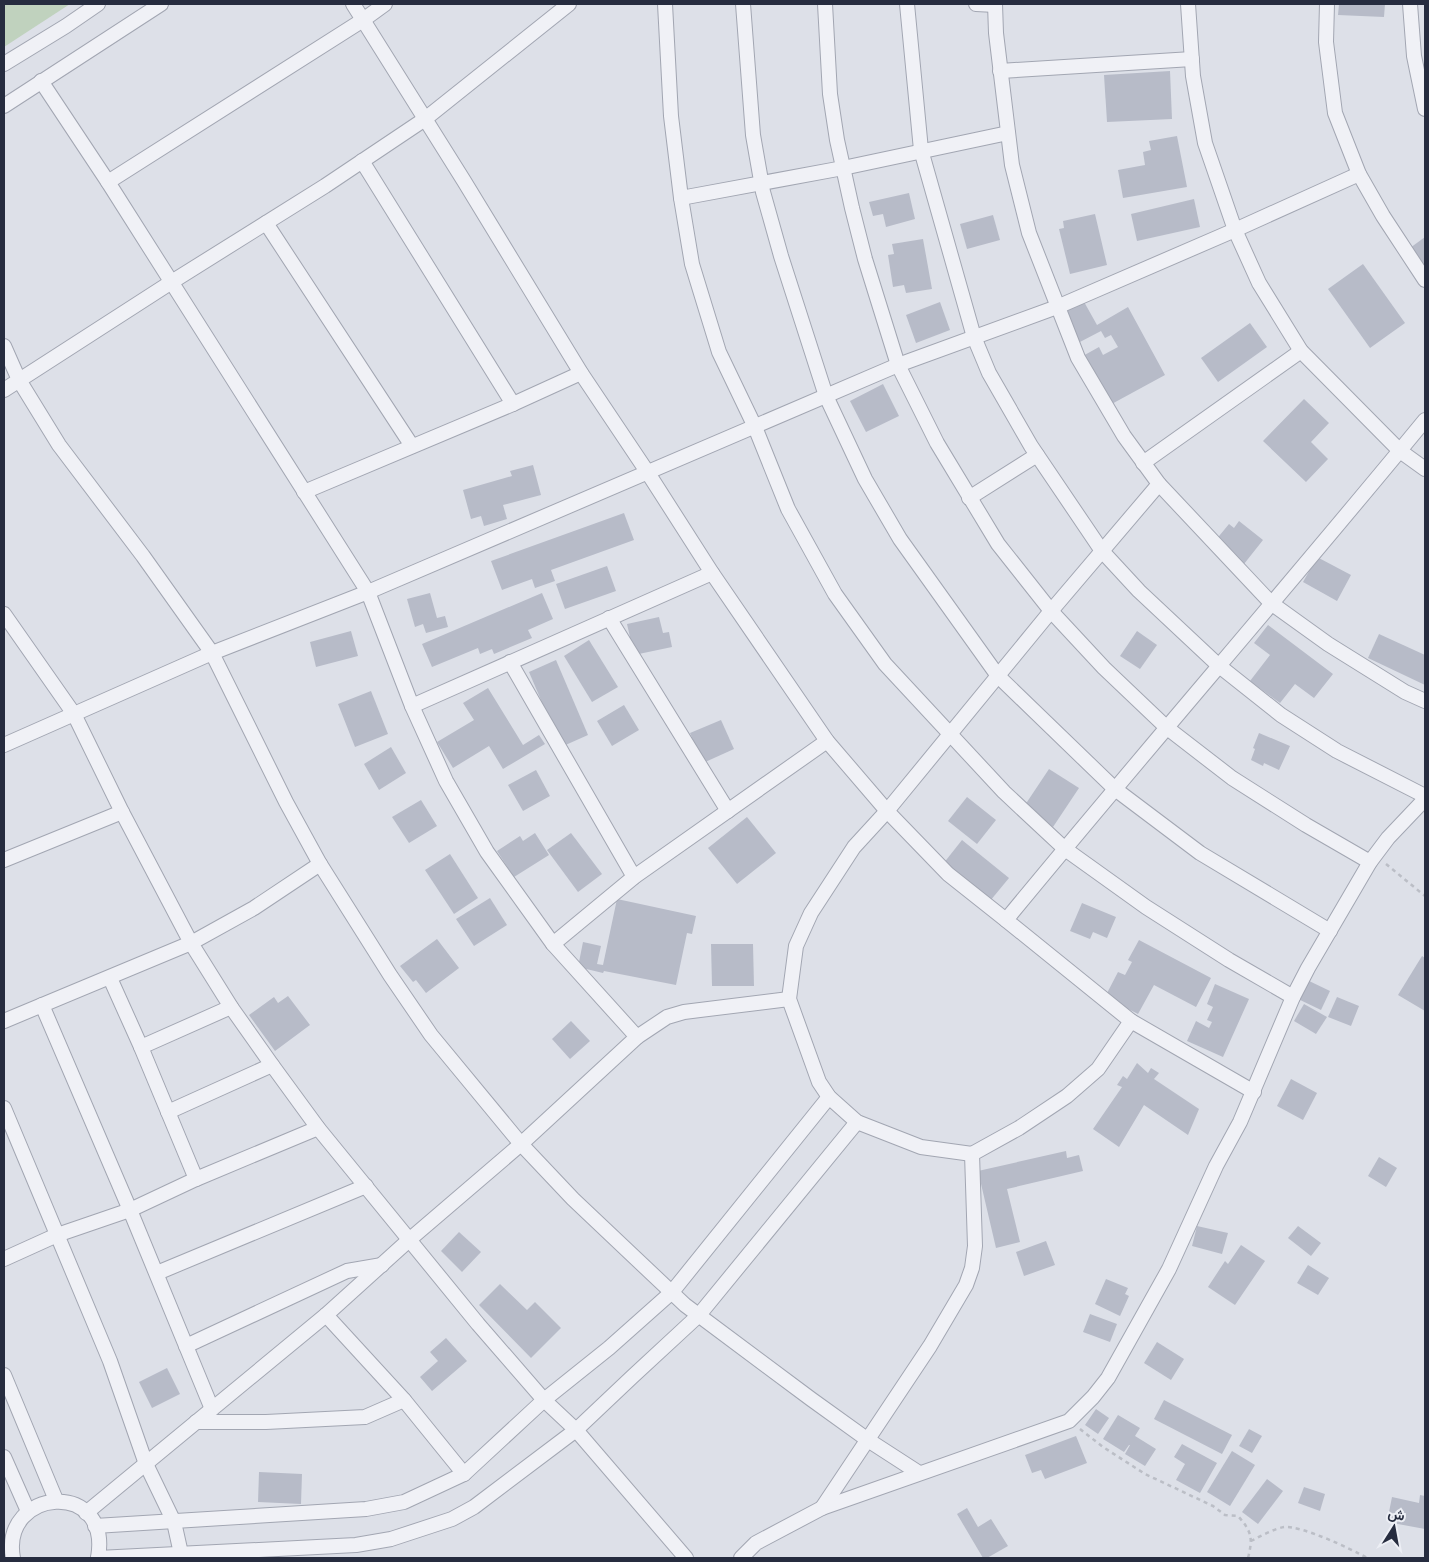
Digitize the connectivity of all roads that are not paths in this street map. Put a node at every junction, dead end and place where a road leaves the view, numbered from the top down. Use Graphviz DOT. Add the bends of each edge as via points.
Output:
graph roads {
  1 [pos="98,4"];
  2 [pos="161,4"];
  3 [pos="353,4"];
  4 [pos="385,4"];
  5 [pos="568,4"];
  6 [pos="665,4"];
  7 [pos="743,4"];
  8 [pos="825,4"];
  9 [pos="907,4"];
  10 [pos="976,4"];
  11 [pos="995,4"];
  12 [pos="1188,4"];
  13 [pos="1326,4"];
  14 [pos="1410,4"];
  15 [pos="363,20"];
  16 [pos="1192,59"];
  17 [pos="4,64"];
  18 [pos="1000,71"];
  19 [pos="41,81"];
  20 [pos="4,106"];
  21 [pos="1425,109"];
  22 [pos="425,119"];
  23 [pos="1008,133"];
  24 [pos="921,150"];
  25 [pos="362,161"];
  26 [pos="843,168"];
  27 [pos="1359,174"];
  28 [pos="108,182"];
  29 [pos="761,183"];
  30 [pos="681,198"];
  31 [pos="266,223"];
  32 [pos="1235,230"];
  33 [pos="1425,280"];
  34 [pos="170,283"];
  35 [pos="1056,306"];
  36 [pos="974,337"];
  37 [pos="4,346"];
  38 [pos="1300,352"];
  39 [pos="898,365"];
  40 [pos="581,373"];
  41 [pos="19,380"];
  42 [pos="4,390"];
  43 [pos="826,396"];
  44 [pos="513,404"];
  45 [pos="1425,420"];
  46 [pos="756,427"];
  47 [pos="412,446"];
  48 [pos="1400,451"];
  49 [pos="1037,455"];
  50 [pos="1144,463"];
  51 [pos="1425,469"];
  52 [pos="648,473"];
  53 [pos="1159,484"];
  54 [pos="304,492"];
  55 [pos="969,498"];
  56 [pos="1102,551"];
  57 [pos="712,573"];
  58 [pos="368,592"];
  59 [pos="1271,603"];
  60 [pos="1051,611"];
  61 [pos="4,614"];
  62 [pos="609,618"];
  63 [pos="212,652"];
  64 [pos="510,662"];
  65 [pos="1218,665"];
  66 [pos="998,676"];
  67 [pos="1425,701"];
  68 [pos="412,706"];
  69 [pos="74,714"];
  70 [pos="1166,727"];
  71 [pos="950,734"];
  72 [pos="827,741"];
  73 [pos="4,745"];
  74 [pos="1115,789"];
  75 [pos="1425,798"];
  76 [pos="728,811"];
  77 [pos="887,811"];
  78 [pos="122,812"];
  79 [pos="1065,849"];
  80 [pos="1372,859"];
  81 [pos="4,860"];
  82 [pos="320,864"];
  83 [pos="634,876"];
  84 [pos="1006,920"];
  85 [pos="1330,931"];
  86 [pos="191,943"];
  87 [pos="553,944"];
  88 [pos="110,978"];
  89 [pos="1293,997"];
  90 [pos="789,999"];
  91 [pos="42,1005"];
  92 [pos="231,1007"];
  93 [pos="4,1021"];
  94 [pos="1131,1021"];
  95 [pos="637,1037"];
  96 [pos="142,1047"];
  97 [pos="272,1065"];
  98 [pos="1254,1092"];
  99 [pos="829,1097"];
  100 [pos="4,1108"];
  101 [pos="168,1112"];
  102 [pos="857,1122"];
  103 [pos="318,1128"];
  104 [pos="521,1144"];
  105 [pos="972,1154"];
  106 [pos="196,1179"];
  107 [pos="366,1186"];
  108 [pos="130,1210"];
  109 [pos="57,1235"];
  110 [pos="409,1240"];
  111 [pos="4,1259"];
  112 [pos="382,1265"];
  113 [pos="156,1274"];
  114 [pos="672,1292"];
  115 [pos="326,1315"];
  116 [pos="700,1315"];
  117 [pos="186,1346"];
  118 [pos="4,1375"];
  119 [pos="404,1400"];
  120 [pos="544,1400"];
  121 [pos="212,1409"];
  122 [pos="196,1422"];
  123 [pos="576,1430"];
  124 [pos="868,1440"];
  125 [pos="4,1457"];
  126 [pos="146,1464"];
  127 [pos="919,1473"];
  128 [pos="464,1474"];
  129 [pos="56,1500"];
  130 [pos="822,1508"];
  131 [pos="27,1509"];
  132 [pos="86,1513"];
  133 [pos="174,1522"];
  134 [pos="95,1526"];
  135 [pos="9,1551"];
  136 [pos="182,1556"];
  137 [pos="98,1558"];
  138 [pos="686,1558"];
  139 [pos="741,1558"];
  1 -- 17 [label="street"];
  2 -- 19 [label="street"];
  3 -- 15 [label="street"];
  4 -- 15 [label="street"];
  5 -- 22 [label="street"];
  6 -- 30 [label="street" via="671,116"];
  7 -- 29 [label="street" via="753,135"];
  8 -- 26 [label="street" via="830,94"];
  9 -- 24 [label="street"];
  10 -- 11 [label="street"];
  11 -- 18 [label="street"];
  12 -- 16 [label="street"];
  13 -- 27 [label="street" via="1326,42 1335,113"];
  14 -- 21 [label="street" via="1414,56"];
  15 -- 22 [label="street"];
  15 -- 28 [label="street"];
  16 -- 18 [label="street"];
  16 -- 32 [label="street" via="1205,143"];
  18 -- 23 [label="street"];
  19 -- 20 [label="street"];
  19 -- 28 [label="street"];
  22 -- 25 [label="street"];
  22 -- 40 [label="street"];
  23 -- 24 [label="street"];
  23 -- 35 [label="street" via="1029,233"];
  24 -- 26 [label="street"];
  24 -- 36 [label="street"];
  25 -- 31 [label="street"];
  25 -- 44 [label="street"];
  26 -- 29 [label="street"];
  26 -- 39 [label="street" via="865,259"];
  27 -- 32 [label="street"];
  27 -- 33 [label="street"];
  28 -- 34 [label="street"];
  29 -- 30 [label="street"];
  29 -- 43 [label="street"];
  30 -- 46 [label="street" via="692,264 720,352"];
  31 -- 34 [label="street"];
  31 -- 47 [label="street"];
  32 -- 35 [label="street"];
  32 -- 38 [label="street" via="1259,283"];
  34 -- 41 [label="street"];
  34 -- 54 [label="street"];
  35 -- 36 [label="street"];
  35 -- 50 [label="street" via="1078,358 1124,436"];
  36 -- 39 [label="street"];
  36 -- 49 [label="street" via="989,373"];
  37 -- 41 [label="street"];
  38 -- 48 [label="street"];
  38 -- 50 [label="street"];
  39 -- 43 [label="street"];
  39 -- 55 [label="street"];
  40 -- 44 [label="street"];
  40 -- 52 [label="street"];
  41 -- 42 [label="street"];
  41 -- 63 [label="street" via="59,446"];
  43 -- 46 [label="street"];
  43 -- 66 [label="street" via="865,478 900,539"];
  44 -- 47 [label="street"];
  45 -- 48 [label="street"];
  46 -- 52 [label="street"];
  46 -- 71 [label="street" via="788,509 835,594 885,664"];
  47 -- 54 [label="street"];
  48 -- 51 [label="street"];
  48 -- 59 [label="street"];
  49 -- 55 [label="street"];
  49 -- 56 [label="street"];
  50 -- 53 [label="street"];
  52 -- 57 [label="street"];
  52 -- 58 [label="street"];
  53 -- 56 [label="street"];
  53 -- 59 [label="street"];
  54 -- 58 [label="street"];
  55 -- 60 [label="street" via="998,544"];
  56 -- 60 [label="street"];
  56 -- 65 [label="street" via="1139,591"];
  57 -- 62 [label="street"];
  57 -- 72 [label="street"];
  58 -- 63 [label="street"];
  58 -- 68 [label="street"];
  59 -- 65 [label="street"];
  59 -- 67 [label="street" via="1328,644"];
  60 -- 66 [label="street"];
  60 -- 70 [label="street"];
  61 -- 69 [label="street"];
  62 -- 64 [label="street"];
  62 -- 76 [label="street"];
  63 -- 69 [label="street"];
  63 -- 82 [label="street"];
  64 -- 68 [label="street"];
  64 -- 83 [label="street"];
  65 -- 70 [label="street"];
  65 -- 75 [label="street" via="1337,752"];
  66 -- 71 [label="street"];
  66 -- 74 [label="street"];
  68 -- 87 [label="street" via="446,781 487,852"];
  69 -- 73 [label="street"];
  69 -- 78 [label="street"];
  70 -- 74 [label="street"];
  70 -- 80 [label="street" via="1232,778 1306,825"];
  71 -- 77 [label="street"];
  71 -- 79 [label="street" via="1004,792"];
  72 -- 76 [label="street"];
  72 -- 77 [label="street"];
  74 -- 79 [label="street"];
  74 -- 85 [label="street" via="1200,853"];
  75 -- 80 [label="street"];
  76 -- 83 [label="street"];
  77 -- 84 [label="street" via="948,874"];
  77 -- 90 [label="street" via="854,847 811,913 796,946"];
  78 -- 81 [label="street"];
  78 -- 86 [label="street"];
  79 -- 84 [label="street"];
  79 -- 89 [label="street" via="1146,907"];
  80 -- 85 [label="street"];
  82 -- 86 [label="street" via="254,908"];
  82 -- 104 [label="street" via="431,1035"];
  83 -- 87 [label="street"];
  84 -- 94 [label="street"];
  85 -- 89 [label="street"];
  86 -- 88 [label="street"];
  86 -- 92 [label="street"];
  87 -- 95 [label="street"];
  88 -- 91 [label="street"];
  88 -- 96 [label="street"];
  89 -- 98 [label="street"];
  90 -- 95 [label="street" via="684,1012 667,1017"];
  90 -- 99 [label="street" via="819,1082"];
  91 -- 93 [label="street"];
  91 -- 108 [label="street"];
  92 -- 96 [label="street"];
  92 -- 97 [label="street"];
  94 -- 98 [label="street"];
  94 -- 105 [label="street" via="1098,1069 1067,1096"];
  95 -- 104 [label="street"];
  96 -- 101 [label="street"];
  97 -- 101 [label="street"];
  97 -- 103 [label="street"];
  98 -- 127 [label="street" via="1169,1269 1123,1353 1093,1397 1069,1421"];
  99 -- 102 [label="street"];
  99 -- 114 [label="street"];
  100 -- 109 [label="street"];
  101 -- 106 [label="street"];
  102 -- 105 [label="street" via="921,1147"];
  102 -- 116 [label="street"];
  103 -- 106 [label="street"];
  103 -- 107 [label="street"];
  104 -- 110 [label="street"];
  104 -- 114 [label="street" via="573,1200"];
  105 -- 124 [label="street" via="975,1246 966,1285"];
  106 -- 108 [label="street"];
  107 -- 110 [label="street"];
  107 -- 113 [label="street"];
  108 -- 109 [label="street"];
  108 -- 113 [label="street"];
  109 -- 111 [label="street"];
  109 -- 126 [label="street" via="110,1362"];
  110 -- 112 [label="street"];
  110 -- 120 [label="street"];
  112 -- 115 [label="street"];
  112 -- 117 [label="street" via="347,1271"];
  113 -- 117 [label="street"];
  114 -- 116 [label="street"];
  114 -- 120 [label="street"];
  115 -- 119 [label="street"];
  115 -- 121 [label="street"];
  116 -- 123 [label="street"];
  116 -- 124 [label="street"];
  117 -- 121 [label="street"];
  118 -- 129 [label="street"];
  119 -- 122 [label="street" via="365,1416"];
  119 -- 128 [label="street"];
  120 -- 123 [label="street"];
  120 -- 128 [label="street"];
  121 -- 122 [label="street"];
  122 -- 126 [label="street"];
  123 -- 136 [label="street" via="474,1507 421,1530 356,1545"];
  123 -- 138 [label="street"];
  124 -- 127 [label="street"];
  124 -- 130 [label="street"];
  125 -- 131 [label="street"];
  126 -- 132 [label="street"];
  126 -- 133 [label="street"];
  127 -- 130 [label="street"];
  128 -- 133 [label="street" via="404,1502 388,1506"];
  129 -- 131 [label="street" via="41,1502"];
  129 -- 132 [label="street" via="73,1504"];
  130 -- 139 [label="street" via="756,1543"];
  131 -- 135 [label="street" via="12,1530"];
  132 -- 134 [label="street"];
  133 -- 134 [label="street"];
  133 -- 136 [label="street"];
  134 -- 137 [label="street"];
  136 -- 137 [label="street"];
}
